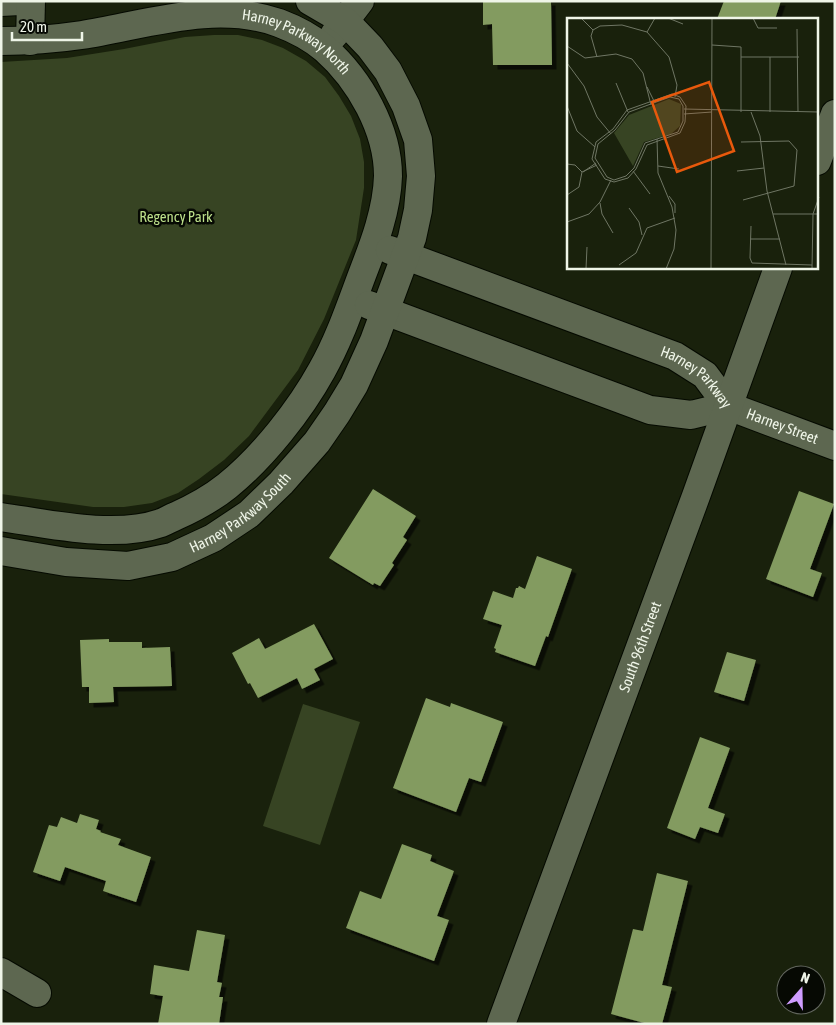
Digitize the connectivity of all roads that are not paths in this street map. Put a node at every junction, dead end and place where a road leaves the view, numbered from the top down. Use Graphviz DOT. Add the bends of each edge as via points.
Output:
graph roads {
  1 [pos="20,1"];
  2 [pos="31,1"];
  3 [pos="310,1"];
  4 [pos="1,2"];
  5 [pos="353,11"];
  6 [pos="1,41"];
  7 [pos="30,41"];
  8 [pos="324,48"];
  9 [pos="835,114"];
  10 [pos="818,158"];
  11 [pos="374,244"];
  12 [pos="406,256"];
  13 [pos="778,269"];
  14 [pos="353,299"];
  15 [pos="386,311"];
  16 [pos="728,406"];
  17 [pos="835,446"];
  18 [pos="1,516"];
  19 [pos="1,552"];
  20 [pos="1,972"];
  21 [pos="36,993"];
  22 [pos="501,1024"];
  1 -- 4 [label="street"];
  2 -- 7 [label="street"];
  3 -- 5 [label="street"];
  5 -- 8 [label="street"];
  5 -- 12 [label="street" via="370,47 388,71 406,106 418,140 421,176 418,210"];
  6 -- 7 [label="street, Harney Parkway North"];
  7 -- 8 [label="street, Harney Parkway North" via="80,36 195,14 227,14 255,16 279,23"];
  8 -- 11 [label="street, Harney Parkway North" via="360,88 376,119 385,147 388,176 385,204"];
  9 -- 10 [label="street"];
  11 -- 12 [label="street, Harney Parkway"];
  11 -- 14 [label="street, Harney Parkway South"];
  12 -- 15 [label="street"];
  12 -- 16 [label="street, Harney Parkway" via="675,356 705,375"];
  13 -- 16 [label="street, South 96th Street"];
  14 -- 15 [label="street, Harney Parkway"];
  14 -- 18 [label="street, Harney Parkway South" via="323,368 289,420 256,459 227,486 196,507 161,523 126,530 70,528"];
  15 -- 16 [label="street, Harney Parkway" via="650,410 691,415"];
  15 -- 19 [label="street, Harney Parkway South" via="354,385 317,442 249,514 213,538 172,557 128,566 66,562"];
  16 -- 17 [label="street, Harney Street"];
  16 -- 22 [label="street, South 96th Street"];
  20 -- 21 [label="street"];
}
